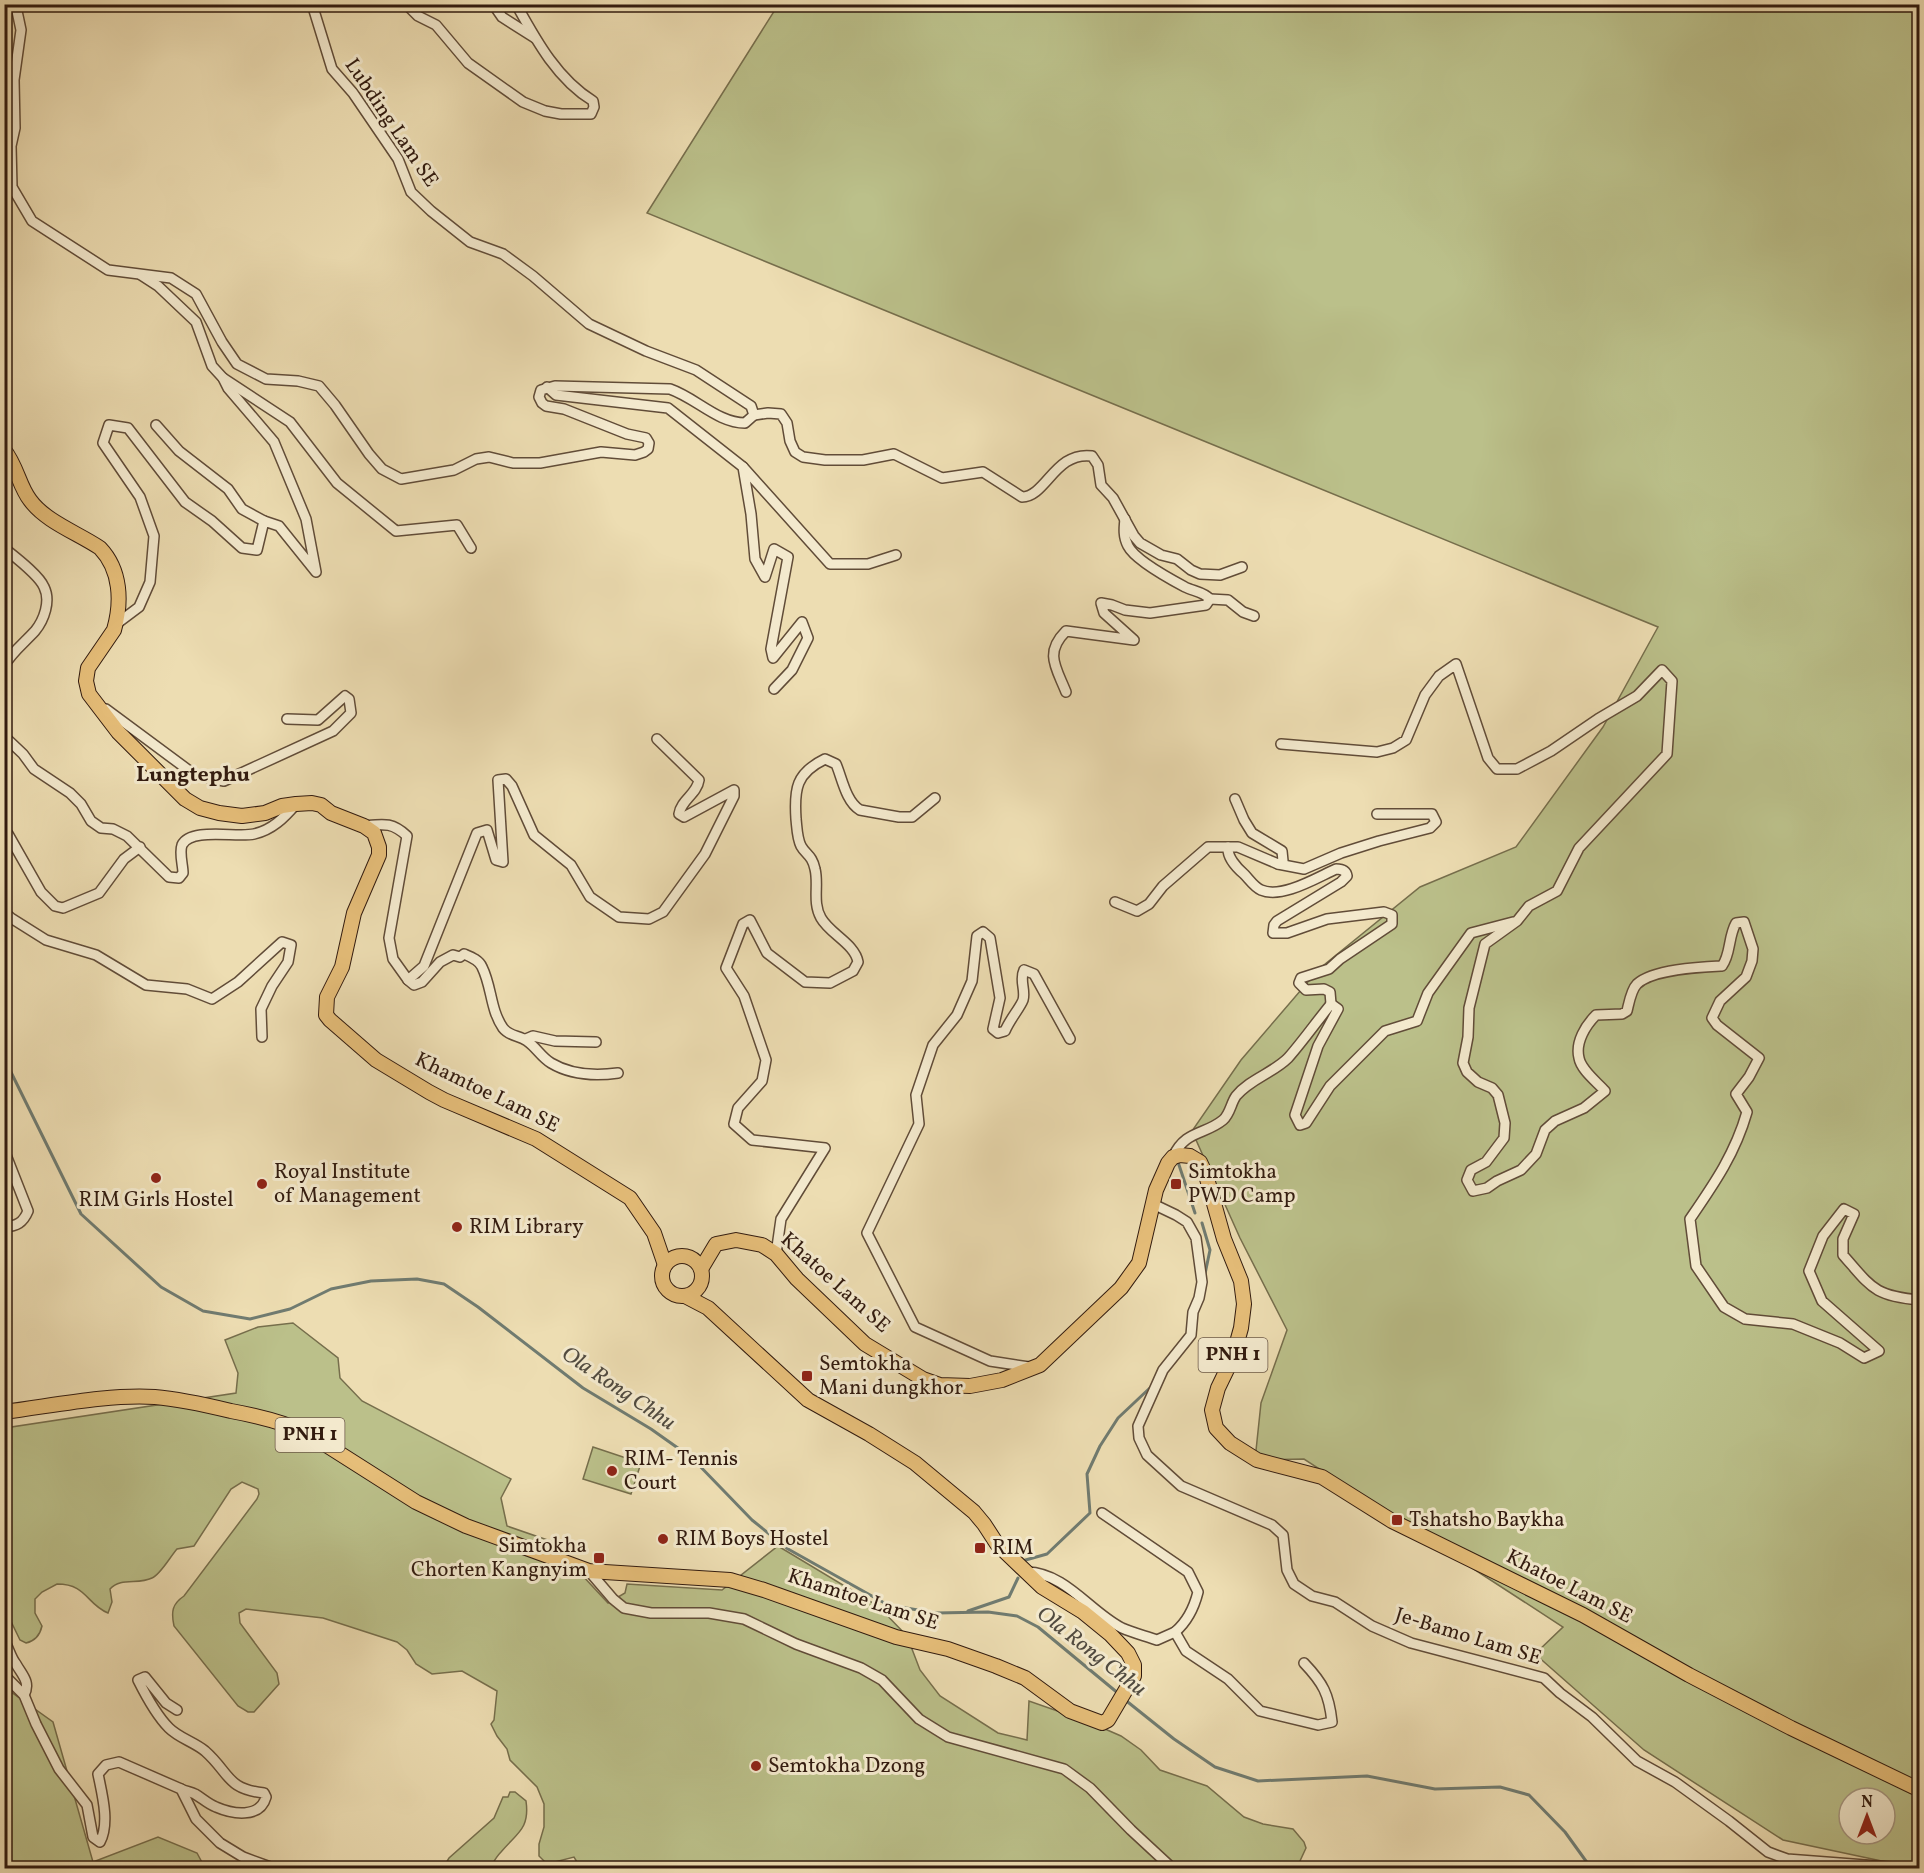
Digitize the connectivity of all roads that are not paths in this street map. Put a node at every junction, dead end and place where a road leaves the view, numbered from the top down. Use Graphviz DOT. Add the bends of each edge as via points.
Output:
graph roads {
  1 [pos="11,4"];
  2 [pos="312,4"];
  3 [pos="406,4"];
  4 [pos="493,4"];
  5 [pos="516,4"];
  6 [pos="535,38"];
  7 [pos="139,274"];
  8 [pos="223,378"];
  9 [pos="547,387"];
  10 [pos="754,416"];
  11 [pos="156,424"];
  12 [pos="4,450"];
  13 [pos="743,467"];
  14 [pos="1125,519"];
  15 [pos="264,521"];
  16 [pos="4,548"];
  17 [pos="471,548"];
  18 [pos="896,555"];
  19 [pos="1242,567"];
  20 [pos="1210,599"];
  21 [pos="1254,616"];
  22 [pos="115,625"];
  23 [pos="4,666"];
  24 [pos="774,689"];
  25 [pos="1066,692"];
  26 [pos="94,701"];
  27 [pos="287,719"];
  28 [pos="4,736"];
  29 [pos="657,739"];
  30 [pos="1281,744"];
  31 [pos="934,798"];
  32 [pos="1235,799"];
  33 [pos="296,804"];
  34 [pos="1377,814"];
  35 [pos="364,826"];
  36 [pos="4,832"];
  37 [pos="140,847"];
  38 [pos="1228,848"];
  39 [pos="1278,864"];
  40 [pos="1115,902"];
  41 [pos="4,912"];
  42 [pos="1517,921"];
  43 [pos="408,980"];
  44 [pos="1331,1004"];
  45 [pos="262,1036"];
  46 [pos="1070,1039"];
  47 [pos="526,1040"];
  48 [pos="596,1042"];
  49 [pos="618,1073"];
  50 [pos="4,1150"];
  51 [pos="1173,1157"];
  52 [pos="1153,1204"];
  53 [pos="4,1227"];
  54 [pos="711,1249"];
  55 [pos="777,1254"];
  56 [pos="676,1260"];
  57 [pos="700,1269"];
  58 [pos="698,1287"];
  59 [pos="685,1296"];
  60 [pos="1920,1300"];
  61 [pos="708,1308"];
  62 [pos="1040,1365"];
  63 [pos="4,1412"];
  64 [pos="1102,1513"];
  65 [pos="589,1570"];
  66 [pos="1028,1572"];
  67 [pos="1175,1632"];
  68 [pos="5,1642"];
  69 [pos="1305,1663"];
  70 [pos="4,1675"];
  71 [pos="24,1695"];
  72 [pos="177,1710"];
  73 [pos="181,1789"];
  74 [pos="1920,1790"];
  75 [pos="273,1869"];
  76 [pos="1172,1869"];
  77 [pos="1905,1869"];
  1 -- 7 [label="street" via="21,30 14,80 12,187 32,221 108,270"];
  2 -- 10 [label="street, Lubding Lam SE" via="332,69 398,159 411,192 431,211 471,242 503,254 589,324 696,370 751,406"];
  3 -- 6 [label="street" via="436,25 468,63 523,102 561,114 591,114 592,101 561,75"];
  4 -- 6 [label="street" via="502,17"];
  5 -- 6 [label="street"];
  7 -- 8 [label="street" via="158,286 196,322 212,366"];
  7 -- 9 [label="street" via="171,278 196,294 237,364 251,373 266,379 319,386 382,469 401,479 454,470 476,459 540,463 601,452 635,455 648,449 646,438 546,406 539,397"];
  8 -- 15 [label="street" via="274,442 306,519 316,572 279,526"];
  8 -- 17 [label="street" via="290,422 337,483 396,531 457,525"];
  9 -- 10 [label="street" via="670,390 734,423 745,423"];
  9 -- 13 [label="street" via="556,395 668,408"];
  10 -- 14 [label="street" via="781,414 788,423 795,452 803,457 863,460 894,454 942,478 983,472 1022,497 1032,495 1064,462 1077,456 1092,456 1098,465 1101,485"];
  11 -- 15 [label="street" via="179,451 228,489 242,509"];
  12 -- 22 [label="main road" via="35,506 106,554 117,581"];
  13 -- 18 [label="street" via="830,564 868,564"];
  13 -- 24 [label="street" via="755,559 765,577 774,549 788,557 771,650 773,658 802,622 808,638 792,670"];
  14 -- 19 [label="street" via="1140,543 1200,574 1220,575"];
  14 -- 20 [label="street" via="1124,534 1135,555"];
  15 -- 22 [label="street" via="257,550 242,548 185,502 128,428 109,425 103,443 140,497 154,536 150,582 139,607"];
  16 -- 23 [label="street" via="45,587 47,601 37,628"];
  20 -- 21 [label="street" via="1228,600"];
  20 -- 25 [label="street" via="1206,605 1150,613 1101,603 1104,613 1134,640 1066,631 1056,641 1053,658"];
  22 -- 26 [label="main road" via="88,668 88,694"];
  26 -- 27 [label="street" via="195,775 224,781 333,731 351,713 349,699 345,696 318,720"];
  26 -- 33 [label="main road" via="154,770 191,803 242,816"];
  28 -- 37 [label="street" via="34,769 70,793 91,821 127,836"];
  29 -- 43 [label="street" via="699,780 698,788 679,814 684,817 734,790 705,854 663,912 649,919 619,917 590,897 572,865 534,835 512,786 506,779 498,780 503,862 496,860 487,830 477,833 423,966"];
  30 -- 42 [label="street" via="1377,752 1393,748 1406,740 1425,695 1439,676 1456,664 1488,758 1497,769 1517,769 1637,696 1662,670 1672,681 1667,754 1579,848 1557,891 1528,906"];
  31 -- 55 [label="street" via="912,817 860,810 850,799 836,764 825,759 812,765 796,790 798,838 801,848 811,856 815,870 815,906 821,919 857,954 858,962 853,971 830,983 805,982 767,952 750,920 743,924 726,968 744,996 766,1060 762,1082 738,1108 734,1124 752,1140 825,1148 781,1219"];
  32 -- 39 [label="street" via="1252,833 1282,851 1283,861"];
  33 -- 35 [label="main road" via="312,803"];
  33 -- 37 [label="street" via="280,821 262,831 188,839 181,849 183,871 179,878 168,877"];
  34 -- 39 [label="street" via="1432,814 1436,822 1430,828 1378,840 1304,869"];
  35 -- 43 [label="street" via="396,826 407,836 389,938 393,959"];
  35 -- 56 [label="main road, Khamtoe Lam SE" via="374,833 379,855 354,912 342,967 327,997 326,1015 376,1060 429,1092 536,1139 605,1180 630,1198 658,1244"];
  36 -- 37 [label="street" via="41,892 55,906 63,908 99,893 124,859"];
  38 -- 39 [label="street" via="1238,847"];
  38 -- 40 [label="street" via="1208,848 1137,911"];
  38 -- 44 [label="street" via="1239,870 1257,888 1271,892 1281,892 1336,869 1347,873 1341,882 1276,921 1273,933 1287,933 1327,919 1384,912 1392,915 1392,924 1329,969 1301,978 1299,983 1306,990 1330,992"];
  41 -- 45 [label="street" via="46,940 96,954 146,985 187,989 212,999 238,982 282,942 291,945 288,962 261,1009"];
  42 -- 44 [label="street" via="1471,933 1428,993 1417,1021 1385,1030 1330,1086 1306,1123 1300,1125 1295,1115 1318,1046 1338,1009"];
  42 -- 60 [label="street" via="1485,944 1469,1008 1463,1063 1467,1072 1498,1095 1505,1123 1504,1138 1486,1162 1471,1170 1467,1180 1473,1191 1521,1170 1536,1154 1545,1130 1605,1091 1579,1058 1582,1034 1596,1015 1628,1011 1637,984 1649,978 1687,967 1722,966 1732,931 1736,923 1744,922 1753,949 1752,962 1746,977 1720,1001 1712,1018 1760,1059 1736,1094 1748,1112 1740,1136 1690,1220 1696,1266 1724,1307 1745,1319 1793,1324 1840,1343 1864,1358 1879,1351 1822,1300 1809,1271 1823,1236 1844,1209 1854,1214 1844,1239 1844,1255 1871,1287 1889,1296"];
  43 -- 47 [label="street" via="414,985 422,982 440,962 453,955 473,957 482,966 492,1008 504,1030"];
  44 -- 51 [label="street" via="1287,1059 1243,1090 1226,1117 1192,1134"];
  46 -- 62 [label="street" via="1034,974 1024,970 1023,1000 1005,1031 998,1033 993,1029 1000,998 990,938 983,932 977,936 972,981 957,1015 933,1045 916,1095 919,1124 867,1233 915,1327 990,1361 1027,1368"];
  47 -- 48 [label="street" via="533,1036"];
  47 -- 49 [label="street" via="552,1063 570,1071 600,1076"];
  50 -- 53 [label="street" via="28,1211 15,1226"];
  51 -- 52 [label="main road, Khatoe Lam SE" via="1161,1177"];
  51 -- 74 [label="main road, Khatoe Lam SE / PNH 1" via="1190,1156 1200,1162 1241,1281 1244,1304 1240,1328 1212,1410 1216,1428 1230,1443 1257,1460 1322,1477 1392,1521 1583,1615 1791,1728"];
  52 -- 62 [label="main road, Khatoe Lam SE" via="1138,1263 1121,1288"];
  52 -- 77 [label="street, Je-Bamo Lam SE" via="1187,1222 1196,1238 1202,1282 1191,1335 1163,1370 1138,1426 1147,1455 1181,1486 1272,1525 1283,1535 1287,1570 1294,1584 1312,1596 1335,1602 1372,1626 1411,1642 1544,1678 1592,1717 1636,1761 1675,1782 1767,1852 1787,1859"];
  54 -- 55 [label="main road, Khatoe Lam SE" via="716,1244 736,1240 762,1245"];
  54 -- 56 [label="main road, Khatoe Lam SE"];
  54 -- 57 [label="main road"];
  55 -- 62 [label="main road, Khatoe Lam SE" via="797,1279 865,1344 923,1378 940,1385 970,1386 1002,1380"];
  56 -- 57 [label="main road" via="696,1262"];
  56 -- 59 [label="main road" via="662,1280 666,1289"];
  57 -- 58 [label="main road"];
  58 -- 59 [label="main road"];
  58 -- 61 [label="main road, Khamtoe Lam SE / PNH 1"];
  59 -- 61 [label="main road, Khamtoe Lam SE / PNH 1"];
  61 -- 66 [label="main road, Khamtoe Lam SE / PNH 1" via="808,1400 915,1464 974,1512 997,1544"];
  63 -- 65 [label="main road, Khamtoe Lam SE / PNH 1" via="154,1397 270,1419 309,1434 440,1515"];
  64 -- 67 [label="street" via="1188,1572 1198,1592 1195,1605"];
  65 -- 66 [label="main road, Khamtoe Lam SE / PNH 1" via="730,1580 896,1637 948,1648 1025,1678 1070,1711 1102,1723 1108,1720 1134,1676 1128,1653 1083,1612 1042,1587"];
  65 -- 76 [label="street" via="624,1608 744,1618 882,1680 919,1719 948,1737 1064,1769 1090,1788"];
  66 -- 67 [label="street" via="1061,1583 1121,1627 1157,1640"];
  67 -- 69 [label="street" via="1186,1651 1228,1679 1260,1711 1318,1725 1332,1722 1330,1702 1321,1680"];
  68 -- 71 [label="street" via="27,1679"];
  70 -- 71 [label="street"];
  71 -- 73 [label="street" via="59,1770 87,1805 93,1837 100,1842 104,1834 98,1773 106,1765 119,1762"];
  72 -- 73 [label="street" via="166,1703 145,1677 138,1680 169,1729 204,1750 238,1787 264,1793 266,1797 258,1810 241,1814 214,1807"];
  73 -- 75 [label="street" via="196,1819 220,1843"];
}
